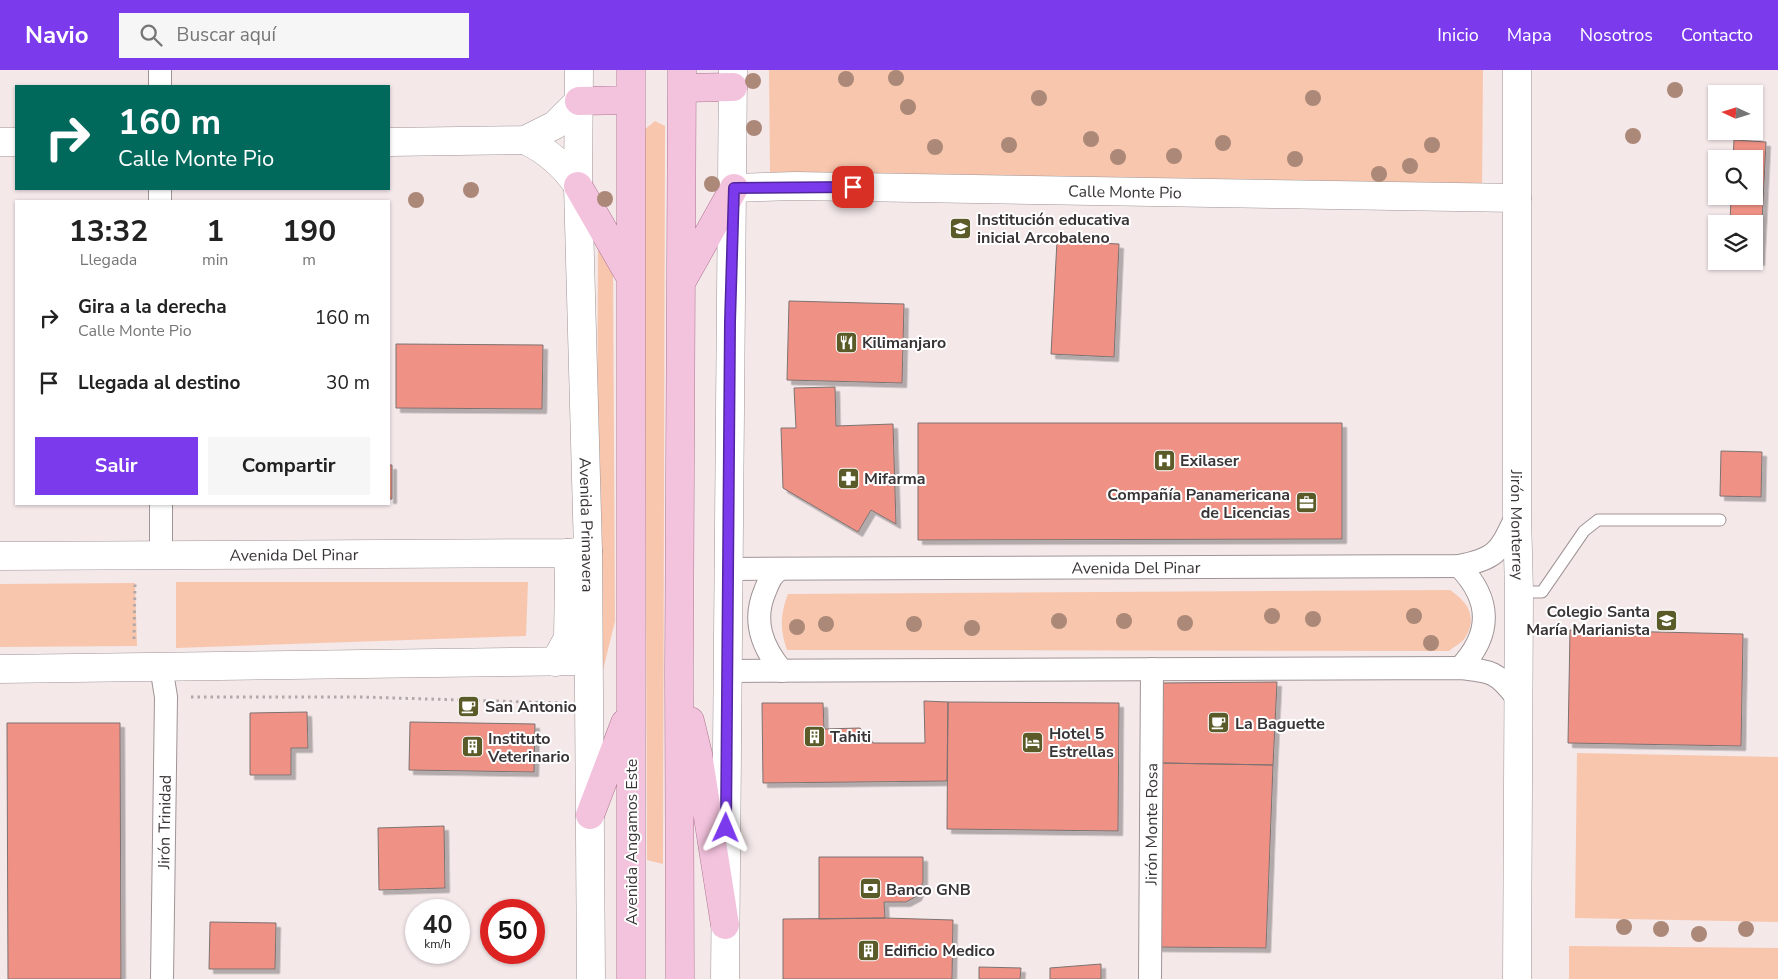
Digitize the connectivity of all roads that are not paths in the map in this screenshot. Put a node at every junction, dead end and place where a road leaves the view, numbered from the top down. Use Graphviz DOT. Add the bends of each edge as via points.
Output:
graph roads {
  1 [pos="160,70"];
  2 [pos="579,70"];
  3 [pos="631,70"];
  4 [pos="1517,70"];
  5 [pos="682,79"];
  6 [pos="733,79"];
  7 [pos="160,85"];
  8 [pos="630,100"];
  9 [pos="580,101"];
  10 [pos="525,140"];
  11 [pos="0,142"];
  12 [pos="15,142"];
  13 [pos="390,142"];
  14 [pos="578,186"];
  15 [pos="734,188"];
  16 [pos="1517,198"];
  17 [pos="632,280"];
  18 [pos="680,284"];
  19 [pos="161,505"];
  20 [pos="1517,514"];
  21 [pos="1720,520"];
  22 [pos="578,552"];
  23 [pos="148,555"];
  24 [pos="0,556"];
  25 [pos="1459,566"];
  26 [pos="728,569"];
  27 [pos="780,569"];
  28 [pos="1519,592"];
  29 [pos="587,661"];
  30 [pos="554,662"];
  31 [pos="161,666"];
  32 [pos="1460,668"];
  33 [pos="0,669"];
  34 [pos="1152,669"];
  35 [pos="728,671"];
  36 [pos="782,671"];
  37 [pos="679,673"];
  38 [pos="1517,698"];
  39 [pos="631,705"];
  40 [pos="590,815"];
  41 [pos="725,925"];
  42 [pos="162,979"];
  43 [pos="591,979"];
  44 [pos="631,979"];
  45 [pos="680,979"];
  46 [pos="725,979"];
  47 [pos="1150,979"];
  48 [pos="1517,979"];
  1 -- 7 [label="street"];
  2 -- 9 [label="street, Avenida Primavera"];
  3 -- 8 [label="main road"];
  4 -- 16 [label="street, Jirón Monterrey"];
  5 -- 6 [label="main road"];
  5 -- 18 [label="main road"];
  6 -- 15 [label="street"];
  8 -- 9 [label="main road"];
  8 -- 17 [label="main road"];
  9 -- 10 [label="street" via="555,125"];
  9 -- 14 [label="street, Avenida Primavera"];
  10 -- 13 [label="street"];
  10 -- 14 [label="street" via="555,159"];
  11 -- 12 [label="street"];
  14 -- 17 [label="main road"];
  14 -- 22 [label="street, Avenida Primavera"];
  15 -- 16 [label="street, Calle Monte Pio" via="795,186"];
  15 -- 18 [label="main road"];
  15 -- 26 [label="street"];
  16 -- 20 [label="street, Jirón Monterrey"];
  17 -- 39 [label="main road"];
  18 -- 37 [label="main road"];
  19 -- 23 [label="street"];
  20 -- 25 [label="street, Avenida Del Pinar" via="1505,540 1494,554 1483,561"];
  20 -- 28 [label="street, Jirón Monterrey"];
  21 -- 28 [label="lane" via="1598,520 1584,531 1542,592"];
  22 -- 23 [label="street, Avenida Del Pinar"];
  22 -- 29 [label="street, Avenida Primavera"];
  22 -- 30 [label="street" via="569,580 568,638"];
  23 -- 24 [label="street, Avenida Del Pinar"];
  25 -- 27 [label="street, Avenida Del Pinar"];
  25 -- 32 [label="street" via="1473,580 1481,598 1484,617 1482,637"];
  26 -- 27 [label="street, Avenida Del Pinar"];
  26 -- 35 [label="street"];
  27 -- 36 [label="street" via="771,575 758,620 761,639"];
  28 -- 38 [label="street, Jirón Monterrey"];
  29 -- 30 [label="street"];
  29 -- 40 [label="street, Avenida Primavera"];
  30 -- 31 [label="street"];
  31 -- 33 [label="street"];
  31 -- 42 [label="street, Jirón Trinidad" via="166,697"];
  32 -- 34 [label="street"];
  32 -- 38 [label="street" via="1497,675"];
  34 -- 36 [label="street"];
  34 -- 47 [label="street, Jirón Monte Rosa"];
  35 -- 36 [label="street"];
  35 -- 41 [label="street"];
  37 -- 41 [label="main road" via="698,754"];
  37 -- 45 [label="main road"];
  38 -- 48 [label="street, Jirón Monterrey"];
  39 -- 40 [label="main road"];
  39 -- 44 [label="main road, Avenida Angamos Este"];
  40 -- 43 [label="street, Avenida Primavera"];
  41 -- 46 [label="street"];
}
